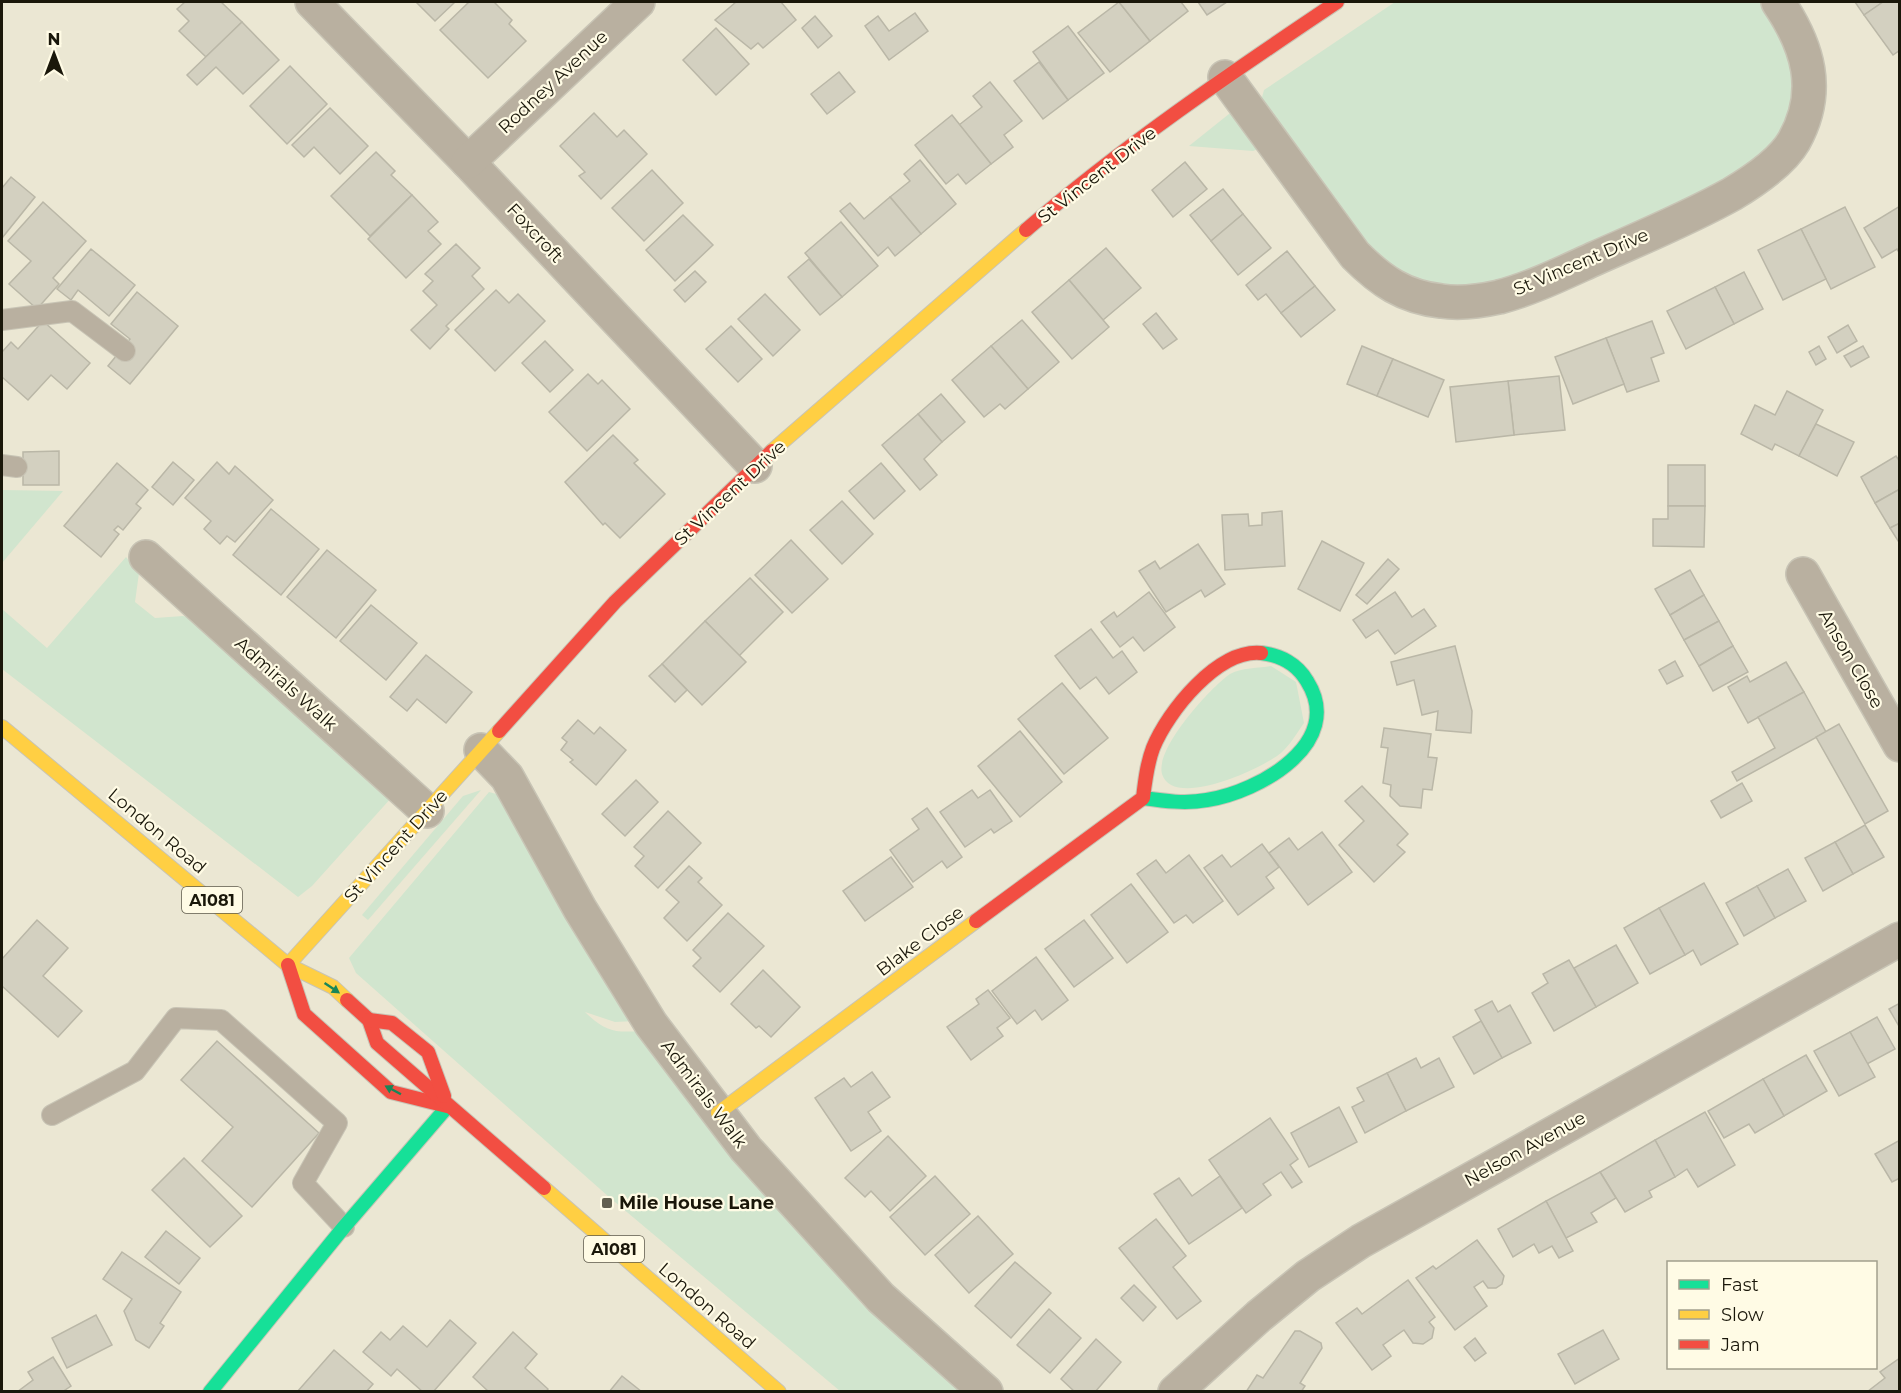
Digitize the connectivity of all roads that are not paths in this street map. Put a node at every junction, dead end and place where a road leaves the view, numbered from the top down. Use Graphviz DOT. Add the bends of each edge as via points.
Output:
graph roads {
  1 [pos="312,2"];
  2 [pos="638,2"];
  3 [pos="1337,2"];
  4 [pos="1778,2"];
  5 [pos="1225,77"];
  6 [pos="468,162"];
  7 [pos="2,320"];
  8 [pos="125,351"];
  9 [pos="755,466"];
  10 [pos="146,557"];
  11 [pos="1803,574"];
  12 [pos="2,727"];
  13 [pos="1899,745"];
  14 [pos="481,750"];
  15 [pos="1143,798"];
  16 [pos="427,811"];
  17 [pos="1899,939"];
  18 [pos="288,965"];
  19 [pos="369,1020"];
  20 [pos="448,1106"];
  21 [pos="718,1113"];
  22 [pos="52,1114"];
  23 [pos="344,1227"];
  24 [pos="210,1392"];
  25 [pos="779,1392"];
  26 [pos="987,1392"];
  27 [pos="1175,1392"];
  1 -- 6 [label="street, Foxcroft"];
  2 -- 6 [label="street, Rodney Avenue"];
  3 -- 5 [label="street, St Vincent Drive"];
  4 -- 5 [label="street, St Vincent Drive" via="1797,29 1808,64 1804,119 1793,144 1732,194 1544,281 1470,302 1411,295 1379,280 1355,255"];
  5 -- 9 [label="street, St Vincent Drive" via="1054,206"];
  6 -- 9 [label="street, Foxcroft"];
  7 -- 8 [label="lane" via="72,311"];
  9 -- 14 [label="street, St Vincent Drive" via="615,602"];
  10 -- 16 [label="street, Admirals Walk"];
  11 -- 13 [label="street, Anson Close"];
  12 -- 18 [label="street, London Road / A1081"];
  14 -- 16 [label="street, St Vincent Drive"];
  14 -- 21 [label="street, Admirals Walk" via="507,777 580,909 651,1024"];
  15 -- 15 [label="street" via="1144,773 1163,724 1214,670 1257,652 1278,656 1296,666 1310,683 1316,698 1315,726 1309,741 1291,761 1239,791 1211,800 1175,802"];
  15 -- 21 [label="street, Blake Close"];
  16 -- 18 [label="street, St Vincent Drive"];
  17 -- 27 [label="street, Nelson Avenue" via="1361,1241 1308,1276"];
  18 -- 19 [label="street, London Road / A1081, one-way" via="333,987"];
  20 -- 18 [label="street, London Road / A1081, one-way" via="391,1092 304,1014"];
  19 -- 20 [label="street, London Road / A1081" via="377,1043"];
  19 -- 20 [label="street, London Road / A1081" via="392,1023 428,1052"];
  20 -- 23 [label="street"];
  20 -- 25 [label="street, London Road / A1081"];
  21 -- 26 [label="street, Admirals Walk" via="881,1298"];
  22 -- 23 [label="lane" via="135,1071 176,1018 221,1020 337,1123 303,1183"];
  23 -- 24 [label="street"];
}
